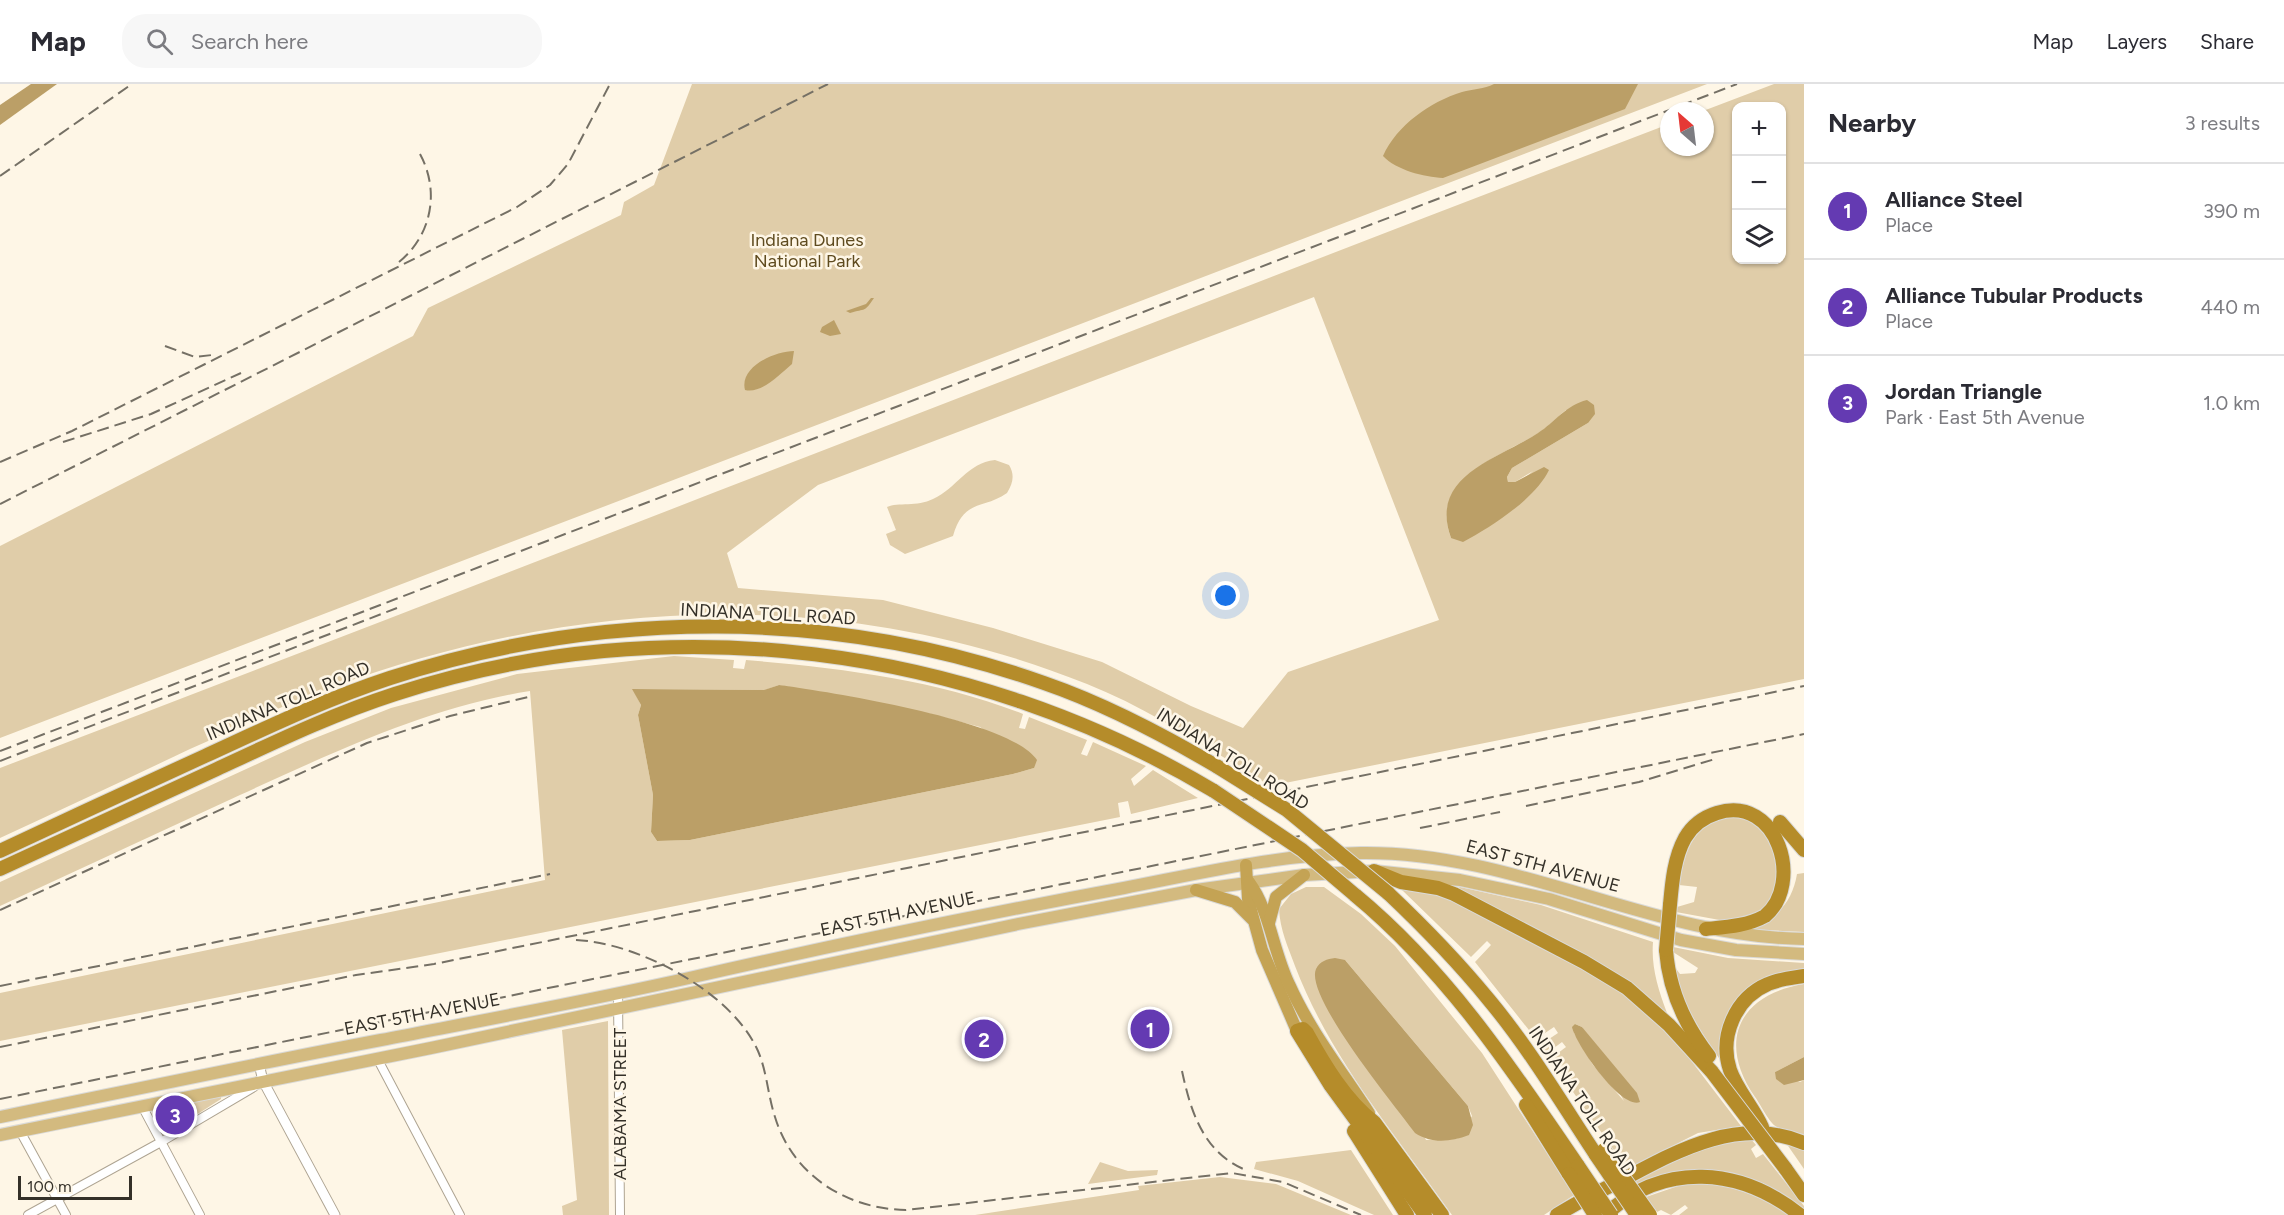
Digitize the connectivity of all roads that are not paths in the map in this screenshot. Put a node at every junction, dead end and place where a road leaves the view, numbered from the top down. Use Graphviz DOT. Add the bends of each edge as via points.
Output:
graph roads {
  1 [pos="1804,850"];
  2 [pos="0,851"];
  3 [pos="1246,865"];
  4 [pos="0,869"];
  5 [pos="1374,871"];
  6 [pos="1304,875"];
  7 [pos="1249,882"];
  8 [pos="1196,890"];
  9 [pos="1666,904"];
  10 [pos="1253,921"];
  11 [pos="1268,927"];
  12 [pos="1706,929"];
  13 [pos="1804,939"];
  14 [pos="1663,949"];
  15 [pos="1804,954"];
  16 [pos="1804,976"];
  17 [pos="618,994"];
  18 [pos="620,1008"];
  19 [pos="1297,1031"];
  20 [pos="1698,1055"];
  21 [pos="377,1059"];
  22 [pos="258,1064"];
  23 [pos="1719,1065"];
  24 [pos="263,1081"];
  25 [pos="1331,1086"];
  26 [pos="142,1106"];
  27 [pos="0,1116"];
  28 [pos="1374,1122"];
  29 [pos="20,1131"];
  30 [pos="0,1135"];
  31 [pos="161,1143"];
  32 [pos="1804,1143"];
  33 [pos="1600,1152"];
  34 [pos="1786,1164"];
  35 [pos="1574,1170"];
  36 [pos="1804,1182"];
  37 [pos="1804,1195"];
  38 [pos="57,1199"];
  39 [pos="28,1215"];
  40 [pos="66,1215"];
  41 [pos="200,1215"];
  42 [pos="334,1215"];
  43 [pos="460,1215"];
  44 [pos="620,1215"];
  45 [pos="1407,1215"];
  46 [pos="1425,1215"];
  47 [pos="1442,1215"];
  48 [pos="1557,1215"];
  49 [pos="1595,1215"];
  50 [pos="1605,1215"];
  51 [pos="1611,1215"];
  52 [pos="1636,1215"];
  53 [pos="1650,1215"];
  54 [pos="1800,1215"];
  1 -- 9 [label="highway" via="1777,819 1755,805 1728,802 1711,806 1694,815 1678,835 1669,861"];
  2 -- 33 [label="highway, INDIANA TOLL ROAD, bridge" via="331,699 487,651 606,631 676,626 849,634 951,655 1081,697 1165,736 1287,810 1388,893 1431,935 1490,1000"];
  3 -- 7 [label="highway"];
  3 -- 12 [label="main road, EAST 5TH AVENUE" via="1329,853 1424,857 1508,872"];
  3 -- 17 [label="main road, EAST 5TH AVENUE" via="890,932"];
  4 -- 35 [label="highway, INDIANA TOLL ROAD, bridge" via="284,738 383,698 490,668 611,650 745,648 826,654 897,666 995,691 1151,754 1302,850 1417,952 1471,1013 1498,1049 1514,1086"];
  5 -- 6 [label="main road, EAST 5TH AVENUE"];
  5 -- 15 [label="main road, EAST 5TH AVENUE" via="1503,888 1707,945"];
  5 -- 20 [label="highway" via="1401,882 1454,894 1584,962 1650,1006"];
  6 -- 7 [label="main road, EAST 5TH AVENUE"];
  6 -- 11 [label="highway" via="1276,897"];
  7 -- 8 [label="main road, EAST 5TH AVENUE"];
  7 -- 10 [label="highway"];
  7 -- 11 [label="highway" via="1259,896"];
  8 -- 10 [label="highway" via="1235,902"];
  8 -- 18 [label="main road, EAST 5TH AVENUE"];
  9 -- 12 [label="highway" via="1676,861 1691,829 1709,815 1731,810 1763,818 1779,832 1790,855 1790,882 1785,896 1767,915 1754,921"];
  9 -- 14 [label="highway, bridge"];
  10 -- 19 [label="highway"];
  11 -- 28 [label="highway" via="1297,1001"];
  12 -- 13 [label="main road, EAST 5TH AVENUE"];
  14 -- 20 [label="highway" via="1662,975 1672,1010"];
  14 -- 23 [label="highway" via="1678,1007 1698,1042"];
  16 -- 23 [label="highway" via="1767,984 1743,1002 1729,1029"];
  17 -- 18 [label="street, ALABAMA STREET"];
  17 -- 22 [label="main road, EAST 5TH AVENUE"];
  18 -- 21 [label="main road, EAST 5TH AVENUE"];
  18 -- 44 [label="street, ALABAMA STREET"];
  19 -- 25 [label="highway"];
  19 -- 28 [label="highway" via="1305,1031 1362,1113"];
  20 -- 23 [label="highway"];
  21 -- 24 [label="main road, EAST 5TH AVENUE"];
  21 -- 43 [label="street"];
  22 -- 24 [label="street"];
  22 -- 27 [label="main road, EAST 5TH AVENUE"];
  23 -- 34 [label="highway, bridge"];
  23 -- 34 [label="highway" via="1754,1109"];
  24 -- 26 [label="main road, EAST 5TH AVENUE"];
  24 -- 31 [label="street"];
  24 -- 42 [label="street"];
  25 -- 45 [label="highway" via="1341,1110"];
  25 -- 46 [label="highway"];
  26 -- 29 [label="main road, EAST 5TH AVENUE"];
  26 -- 31 [label="street"];
  28 -- 47 [label="highway"];
  29 -- 30 [label="main road, EAST 5TH AVENUE"];
  29 -- 38 [label="street"];
  31 -- 38 [label="street"];
  31 -- 41 [label="street"];
  32 -- 48 [label="highway" via="1750,1133 1711,1138 1661,1159"];
  33 -- 52 [label="highway, INDIANA TOLL ROAD, bridge"];
  33 -- 53 [label="highway, bridge"];
  34 -- 36 [label="highway"];
  34 -- 37 [label="highway"];
  35 -- 49 [label="highway, bridge"];
  35 -- 51 [label="highway, bridge"];
  38 -- 39 [label="street"];
  38 -- 40 [label="street"];
  50 -- 54 [label="highway" via="1654,1184 1690,1177 1720,1178 1749,1185"];
}
